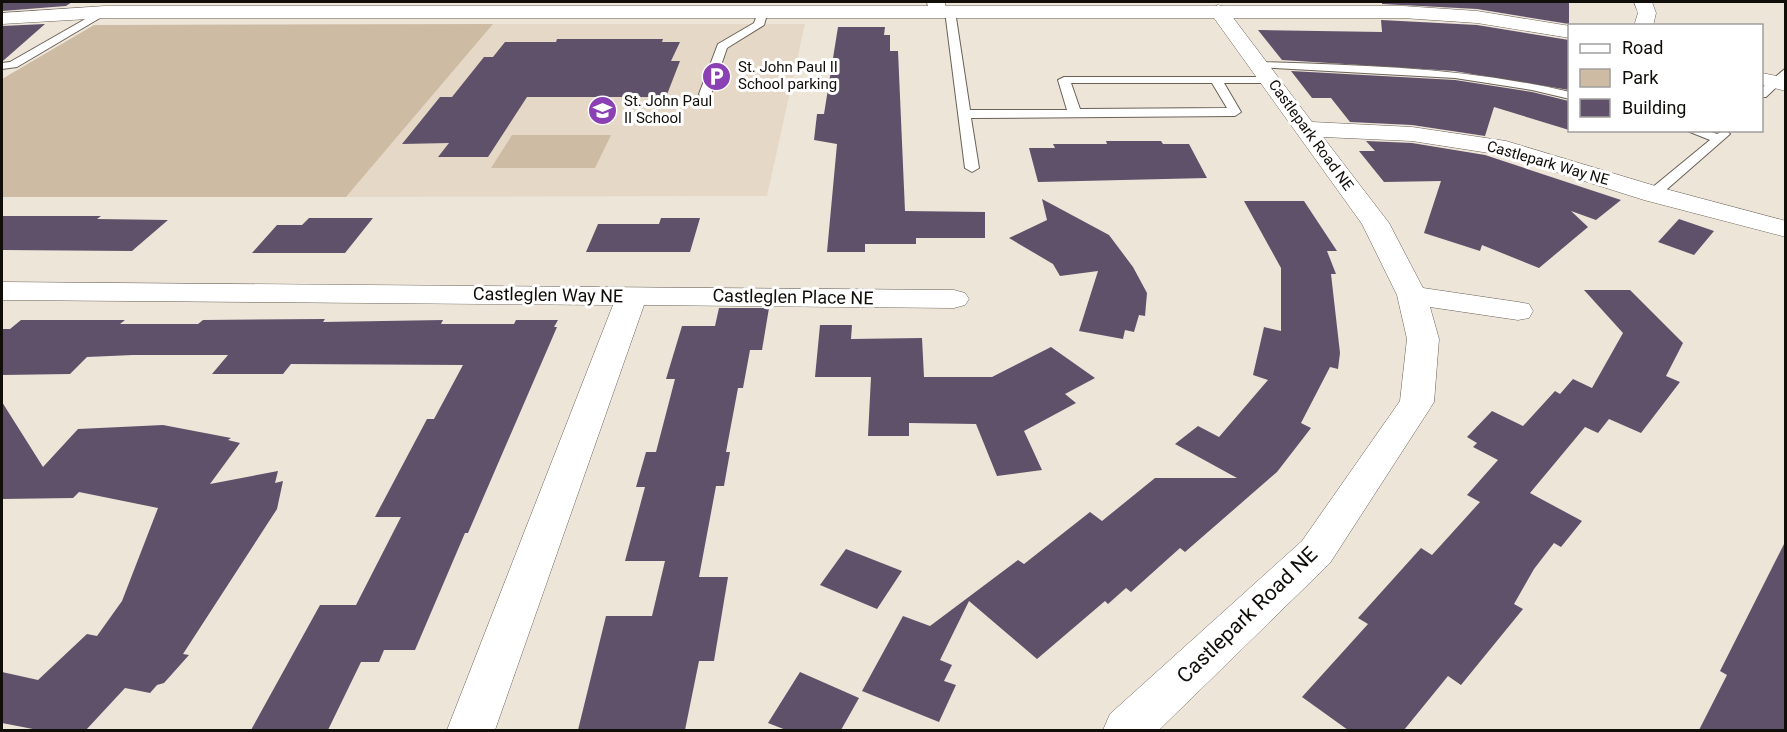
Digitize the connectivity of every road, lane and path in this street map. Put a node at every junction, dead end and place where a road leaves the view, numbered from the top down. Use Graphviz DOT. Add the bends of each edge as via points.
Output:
graph roads {
  1 [pos="1643,2"];
  2 [pos="544,6"];
  3 [pos="678,6"];
  4 [pos="814,6"];
  5 [pos="1056,6"];
  6 [pos="1402,7"];
  7 [pos="941,8"];
  8 [pos="763,11"];
  9 [pos="1218,11"];
  10 [pos="105,12"];
  11 [pos="2,19"];
  12 [pos="1644,24"];
  13 [pos="1568,32"];
  14 [pos="2,66"];
  15 [pos="1265,72"];
  16 [pos="1216,80"];
  17 [pos="705,94"];
  18 [pos="1568,96"];
  19 [pos="964,114"];
  20 [pos="1075,114"];
  21 [pos="1306,129"];
  22 [pos="1704,132"];
  23 [pos="1723,135"];
  24 [pos="972,168"];
  25 [pos="1653,194"];
  26 [pos="1785,229"];
  27 [pos="2,291"];
  28 [pos="1412,295"];
  29 [pos="632,296"];
  30 [pos="954,299"];
  31 [pos="1518,310"];
  32 [pos="471,730"];
  33 [pos="1127,730"];
  1 -- 12 [label="street" via="1647,13"];
  2 -- 3 [label="street"];
  2 -- 10 [label="street"];
  3 -- 8 [label="street"];
  4 -- 7 [label="street"];
  4 -- 8 [label="street"];
  5 -- 7 [label="street"];
  5 -- 9 [label="street"];
  6 -- 9 [label="street"];
  6 -- 13 [label="street"];
  7 -- 19 [label="lane"];
  8 -- 17 [label="lane" via="759,25 722,46"];
  9 -- 15 [label="street, Castlepark Road NE"];
  10 -- 11 [label="street"];
  10 -- 14 [label="lane" via="13,65"];
  15 -- 16 [label="lane"];
  15 -- 18 [label="lane" via="1436,73 1530,85"];
  15 -- 21 [label="street, Castlepark Road NE"];
  16 -- 20 [label="lane" via="1064,80"];
  16 -- 20 [label="lane" via="1235,112"];
  19 -- 20 [label="lane"];
  19 -- 24 [label="lane"];
  21 -- 25 [label="street, Castlepark Way NE" via="1412,134 1506,148"];
  21 -- 28 [label="street, Castlepark Road NE" via="1375,223"];
  22 -- 23 [label="lane"];
  23 -- 25 [label="lane"];
  25 -- 26 [label="street, Castlepark Way NE"];
  27 -- 29 [label="street, Castleglen Way NE"];
  28 -- 31 [label="street"];
  28 -- 33 [label="street, Castlepark Road NE" via="1423,339 1417,402 1316,552"];
  29 -- 30 [label="street, Castleglen Place NE"];
  29 -- 32 [label="street, Castleglen Way NE"];
}
